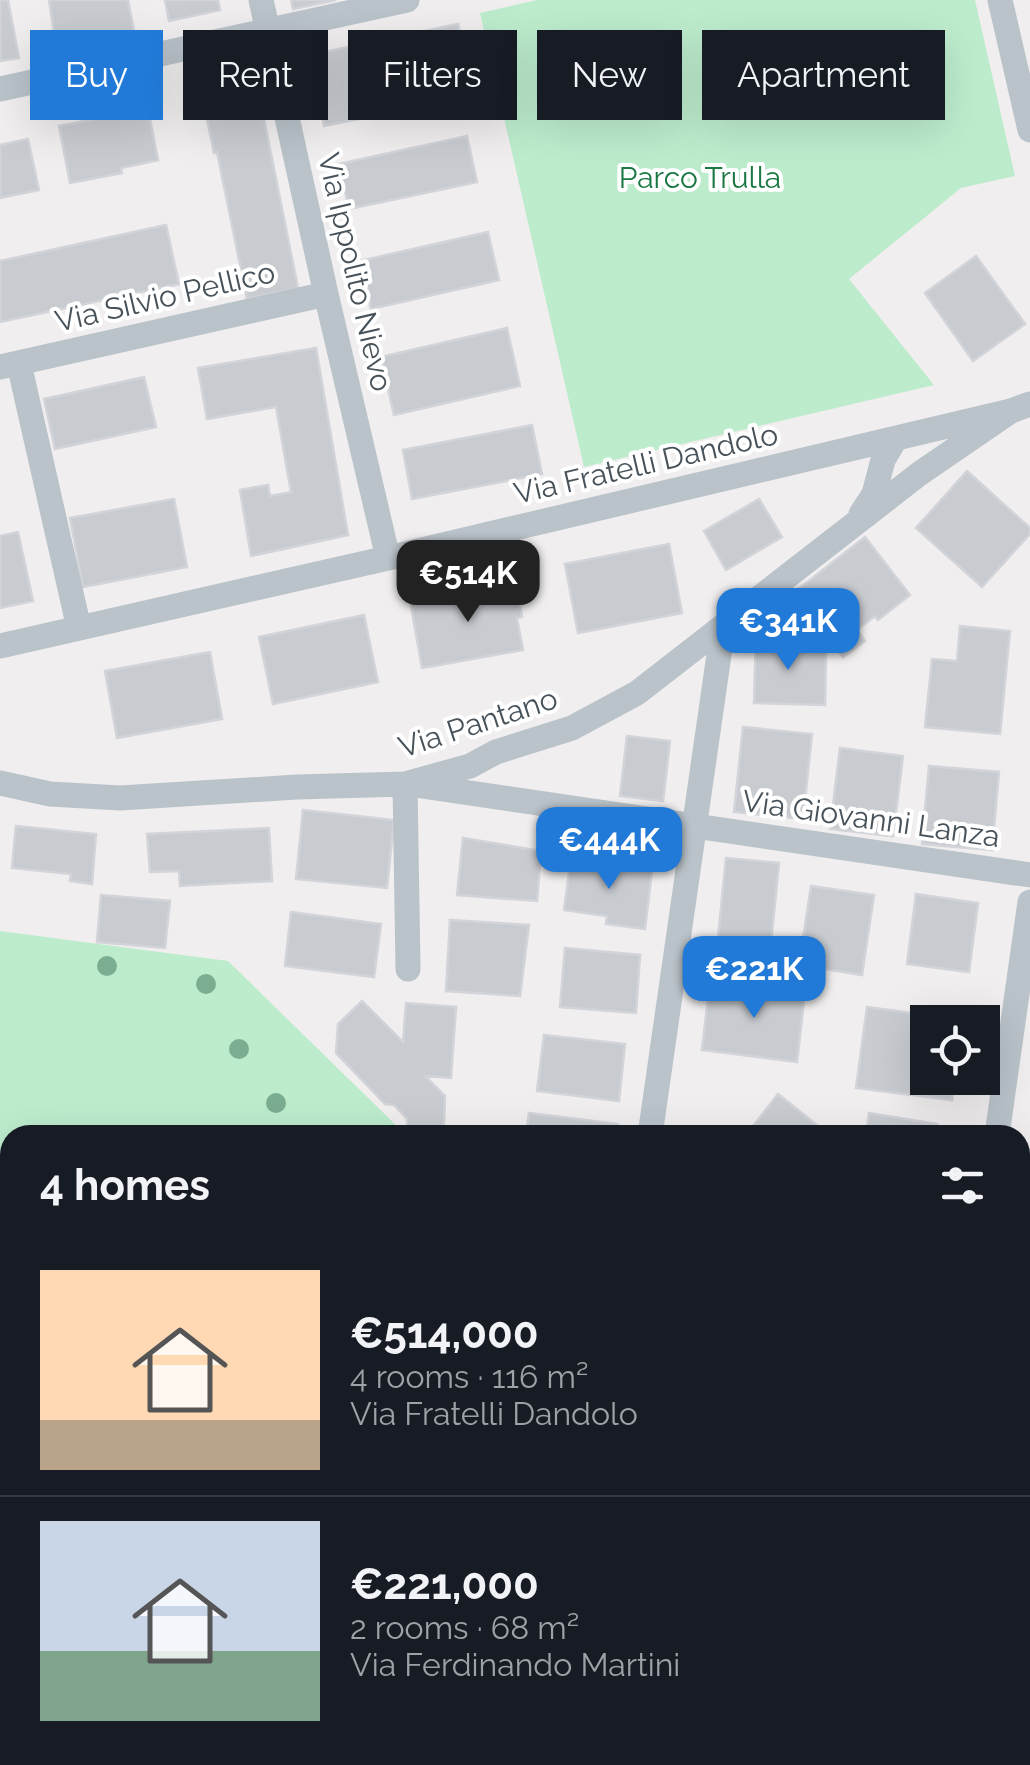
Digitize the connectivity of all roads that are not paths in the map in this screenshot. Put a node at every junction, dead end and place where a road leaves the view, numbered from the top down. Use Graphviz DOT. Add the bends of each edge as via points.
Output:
graph roads {
  1 [pos="260,0"];
  2 [pos="408,0"];
  3 [pos="1000,0"];
  4 [pos="267,30"];
  5 [pos="183,49"];
  6 [pos="0,89"];
  7 [pos="287,120"];
  8 [pos="1030,130"];
  9 [pos="326,294"];
  10 [pos="10,366"];
  11 [pos="1020,408"];
  12 [pos="896,438"];
  13 [pos="919,474"];
  14 [pos="853,526"];
  15 [pos="388,558"];
  16 [pos="724,626"];
  17 [pos="79,628"];
  18 [pos="0,646"];
  19 [pos="0,784"];
  20 [pos="405,784"];
  21 [pos="695,827"];
  22 [pos="1030,875"];
  23 [pos="1030,902"];
  24 [pos="408,970"];
  25 [pos="651,1125"];
  26 [pos="998,1125"];
  1 -- 4 [label="street, Via Ippolito Nievo"];
  2 -- 4 [label="street"];
  3 -- 8 [label="street"];
  5 -- 6 [label="street"];
  7 -- 9 [label="street, Via Ippolito Nievo"];
  9 -- 10 [label="street, Via Silvio Pellico"];
  9 -- 15 [label="street, Via Ippolito Nievo"];
  10 -- 17 [label="street, Via Silvio Pellico"];
  11 -- 12 [label="street, Via Pantano"];
  11 -- 13 [label="street, Via Pantano"];
  12 -- 13 [label="street" via="910,447"];
  12 -- 14 [label="street, Via Pantano"];
  12 -- 15 [label="street, Via Fratelli Dandolo"];
  13 -- 14 [label="street, Via Pantano"];
  14 -- 16 [label="street, Via Pantano"];
  15 -- 17 [label="street, Via Fratelli Dandolo"];
  16 -- 20 [label="street, Via Pantano" via="637,693 572,728"];
  16 -- 21 [label="street"];
  17 -- 18 [label="street, Via Fratelli Dandolo"];
  19 -- 20 [label="street, Via Pantano" via="120,798"];
  20 -- 21 [label="street, Via Giovanni Lanza"];
  20 -- 24 [label="street"];
  21 -- 22 [label="street, Via Giovanni Lanza"];
  21 -- 25 [label="street"];
  23 -- 26 [label="street"];
}
